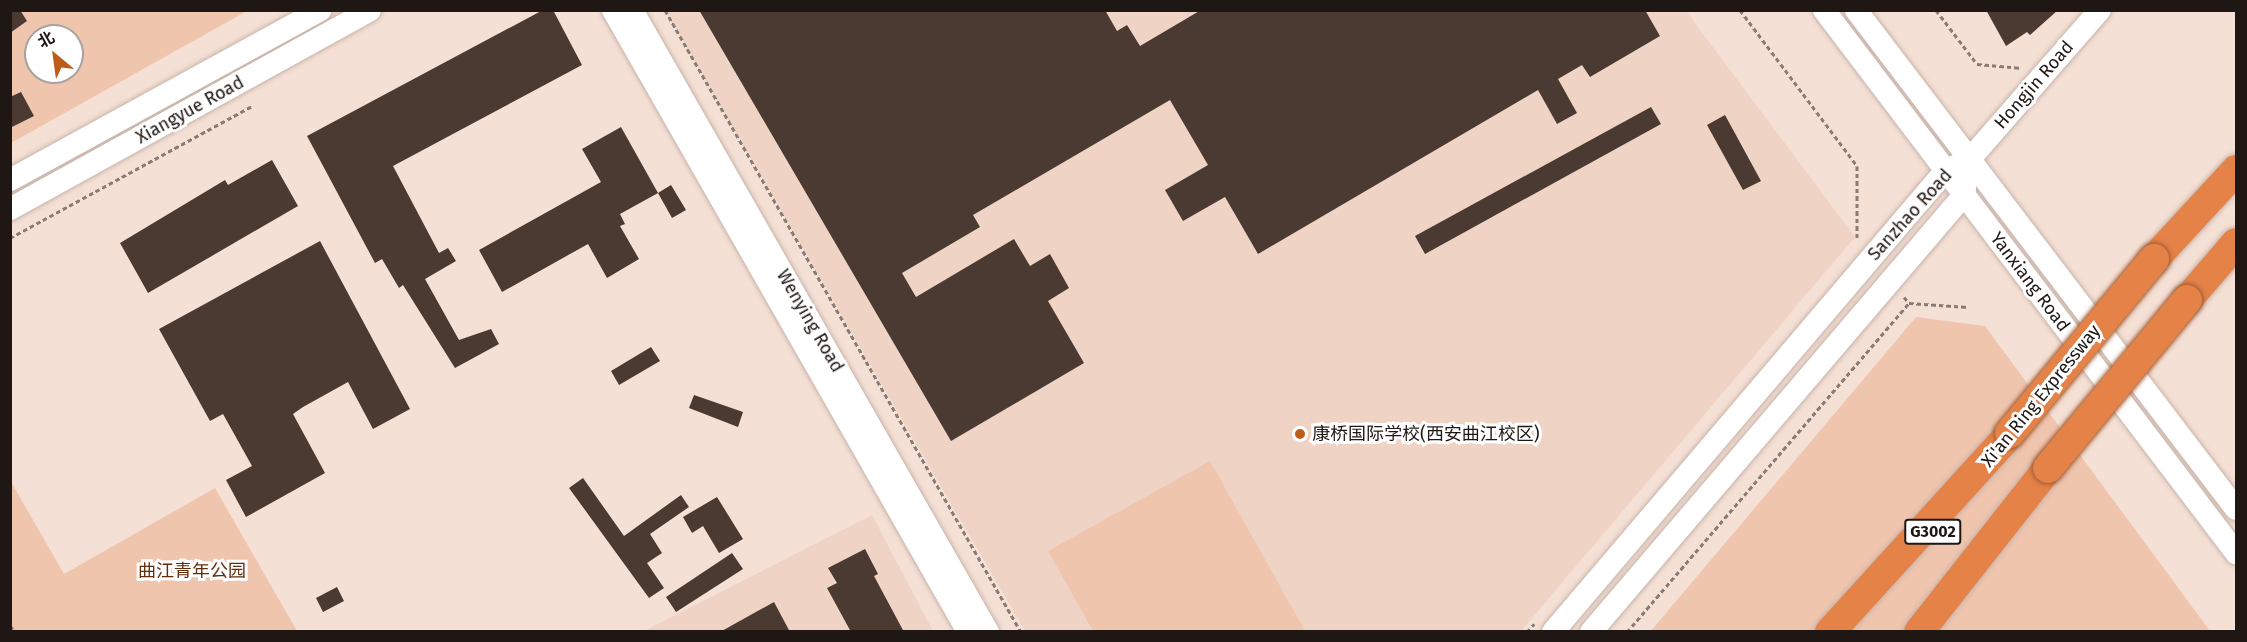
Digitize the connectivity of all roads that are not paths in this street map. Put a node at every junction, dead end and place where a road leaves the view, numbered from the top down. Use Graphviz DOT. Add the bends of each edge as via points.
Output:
graph roads {
  1 [pos="320,10"];
  2 [pos="370,10"];
  3 [pos="613,10"];
  4 [pos="632,10"];
  5 [pos="1824,10"];
  6 [pos="1856,10"];
  7 [pos="2100,10"];
  8 [pos="1969,160"];
  9 [pos="1946,170"];
  10 [pos="2236,170"];
  11 [pos="10,180"];
  12 [pos="1964,195"];
  13 [pos="10,209"];
  14 [pos="2236,243"];
  15 [pos="2007,436"];
  16 [pos="2236,509"];
  17 [pos="2236,553"];
  18 [pos="1548,622"];
  19 [pos="968,632"];
  20 [pos="988,632"];
  21 [pos="1591,632"];
  22 [pos="1830,632"];
  23 [pos="1856,632"];
  24 [pos="1919,632"];
  1 -- 11 [label="street, Xiangyue Road"];
  2 -- 13 [label="street, Xiangyue Road"];
  3 -- 19 [label="street, Wenying Road"];
  4 -- 20 [label="street, Wenying Road"];
  5 -- 9 [label="street, Yanxiang Road"];
  6 -- 8 [label="street, Yanxiang Road"];
  7 -- 8 [label="street, Hongjin Road"];
  8 -- 9 [label="street, Sanzhao Road"];
  8 -- 12 [label="street, Sanzhao Road"];
  8 -- 16 [label="street, Yanxiang Road"];
  9 -- 12 [label="street, Yanxiang Road"];
  9 -- 18 [label="street, Sanzhao Road"];
  10 -- 15 [label="highway, Xi'an Ring Expressway / G3002, bridge" via="2154,259"];
  12 -- 17 [label="street, Yanxiang Road"];
  12 -- 21 [label="street, Sanzhao Road"];
  14 -- 24 [label="highway, G3002, bridge" via="2048,468"];
  15 -- 22 [label="highway"];
  15 -- 23 [label="highway, Xi'an Ring Expressway / G3002"];
}
